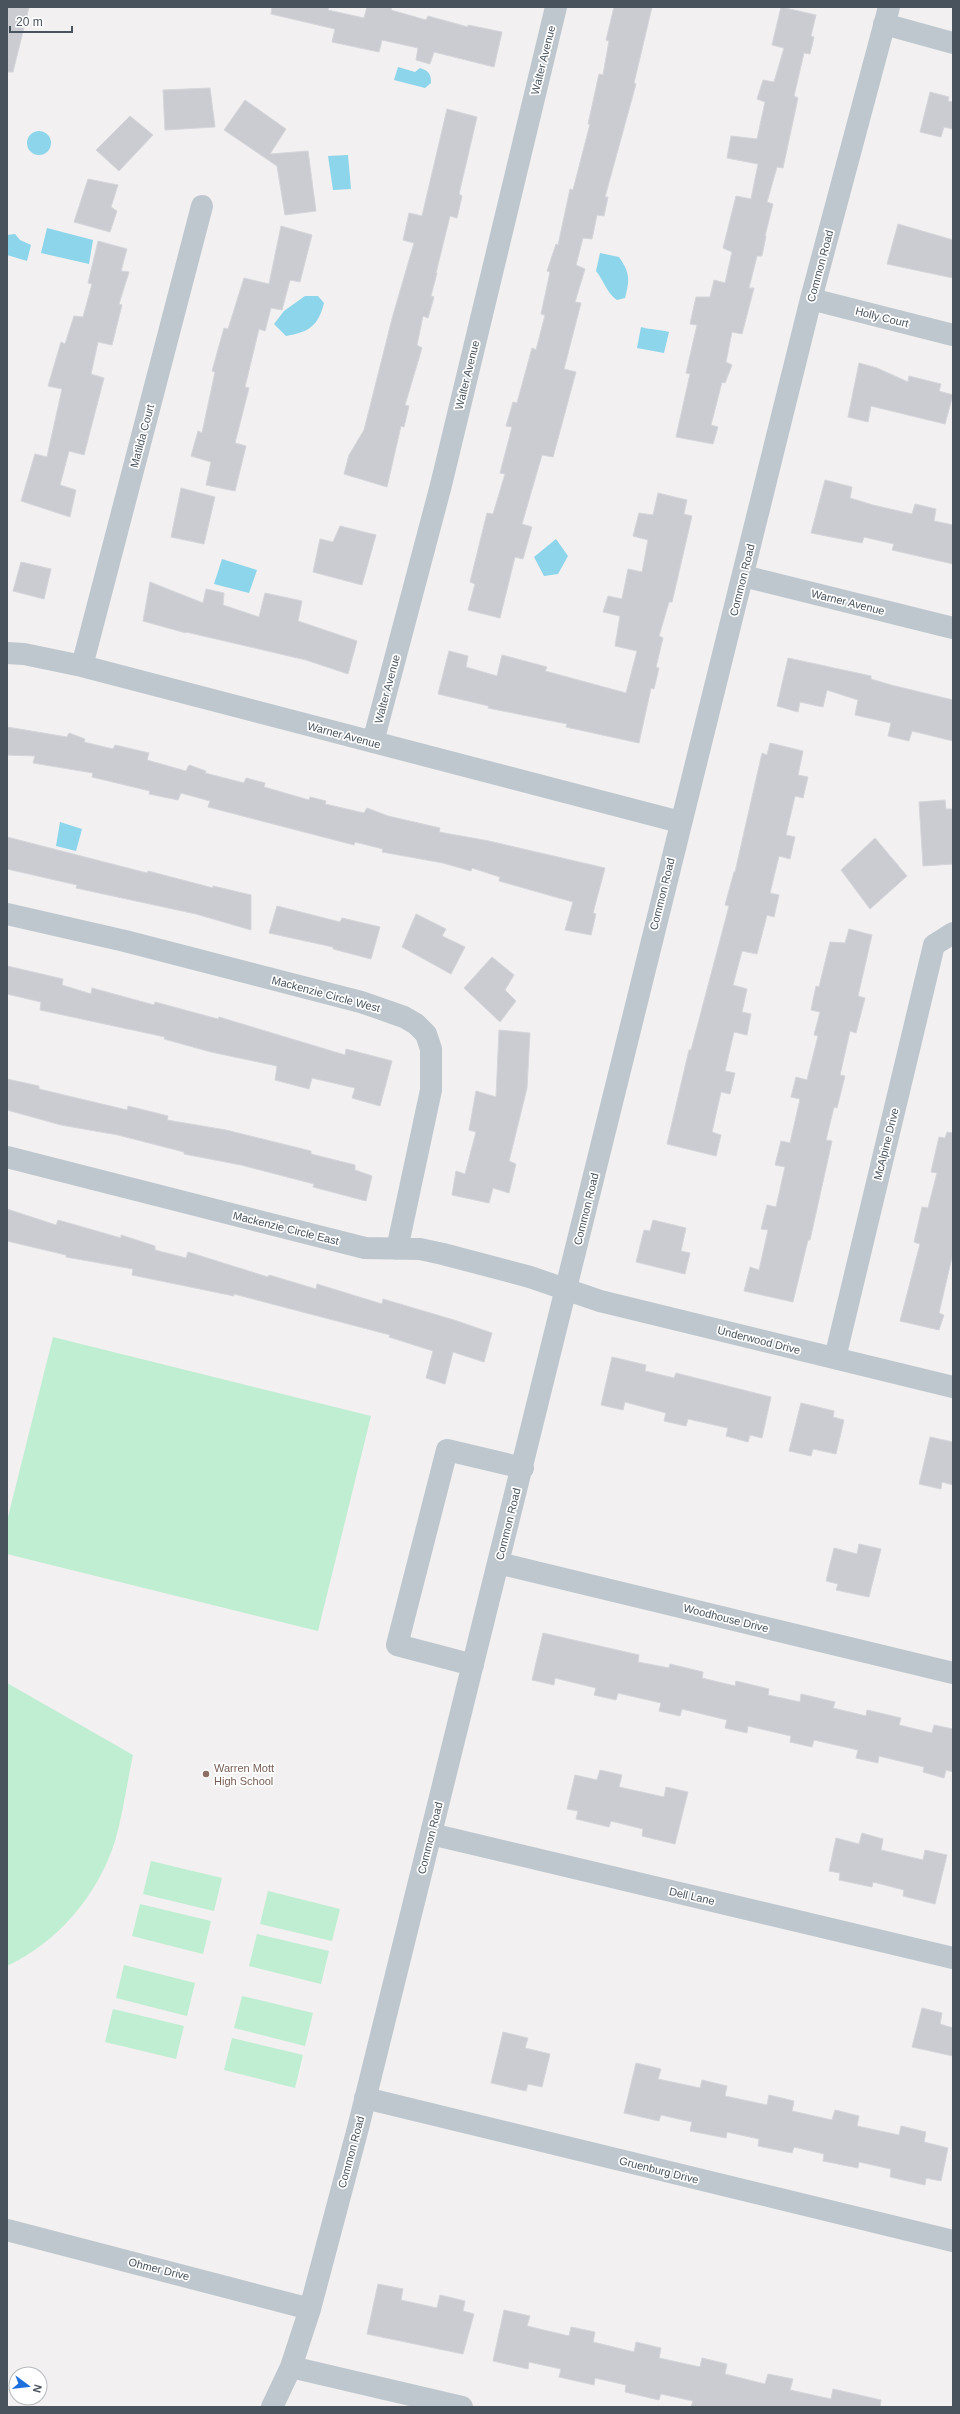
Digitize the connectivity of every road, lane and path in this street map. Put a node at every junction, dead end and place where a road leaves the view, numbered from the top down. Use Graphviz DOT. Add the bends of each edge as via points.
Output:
graph roads {
  1 [pos="556,7"];
  2 [pos="886,15"];
  3 [pos="953,43"];
  4 [pos="202,206"];
  5 [pos="811,299"];
  6 [pos="953,336"];
  7 [pos="743,576"];
  8 [pos="953,628"];
  9 [pos="7,653"];
  10 [pos="82,666"];
  11 [pos="373,742"];
  12 [pos="680,822"];
  13 [pos="7,914"];
  14 [pos="950,935"];
  15 [pos="7,1157"];
  16 [pos="397,1249"];
  17 [pos="566,1289"];
  18 [pos="835,1358"];
  19 [pos="953,1387"];
  20 [pos="522,1468"];
  21 [pos="498,1563"];
  22 [pos="473,1665"];
  23 [pos="953,1673"];
  24 [pos="431,1834"];
  25 [pos="953,1958"];
  26 [pos="365,2098"];
  27 [pos="7,2230"];
  28 [pos="953,2242"];
  29 [pos="310,2309"];
  30 [pos="291,2366"];
  31 [pos="272,2407"];
  32 [pos="462,2407"];
  1 -- 11 [label="street, Walter Avenue" via="440,485"];
  2 -- 3 [label="street"];
  2 -- 5 [label="street, Common Road"];
  4 -- 10 [label="street, Matilda Court"];
  5 -- 6 [label="street, Holly Court"];
  5 -- 7 [label="street, Common Road"];
  7 -- 8 [label="street, Warner Avenue"];
  7 -- 12 [label="street, Common Road"];
  9 -- 10 [label="street, Warner Avenue"];
  10 -- 11 [label="street, Warner Avenue"];
  11 -- 12 [label="street, Warner Avenue"];
  12 -- 17 [label="street, Common Road"];
  13 -- 16 [label="street, Mackenzie Circle West" via="125,941 361,1002 404,1017 416,1024 426,1034 431,1049 431,1090"];
  14 -- 18 [label="street, McAlpine Drive" via="934,945"];
  15 -- 16 [label="street, Mackenzie Circle East" via="365,1248"];
  16 -- 17 [label="street, Mackenzie Circle East" via="420,1249 443,1254"];
  17 -- 18 [label="street, Underwood Drive" via="600,1301"];
  17 -- 20 [label="street, Common Road"];
  18 -- 19 [label="street, Underwood Drive"];
  20 -- 21 [label="street, Common Road"];
  20 -- 22 [label="street" via="447,1450 397,1646"];
  21 -- 22 [label="street, Common Road"];
  21 -- 23 [label="street, Woodhouse Drive"];
  22 -- 24 [label="street, Common Road"];
  24 -- 25 [label="street, Dell Lane"];
  24 -- 26 [label="street, Common Road"];
  26 -- 28 [label="street, Gruenburg Drive"];
  26 -- 29 [label="street, Common Road"];
  27 -- 29 [label="street, Ohmer Drive"];
  29 -- 30 [label="street, Common Road"];
  30 -- 31 [label="street, Common Road"];
  30 -- 32 [label="street"];
}
